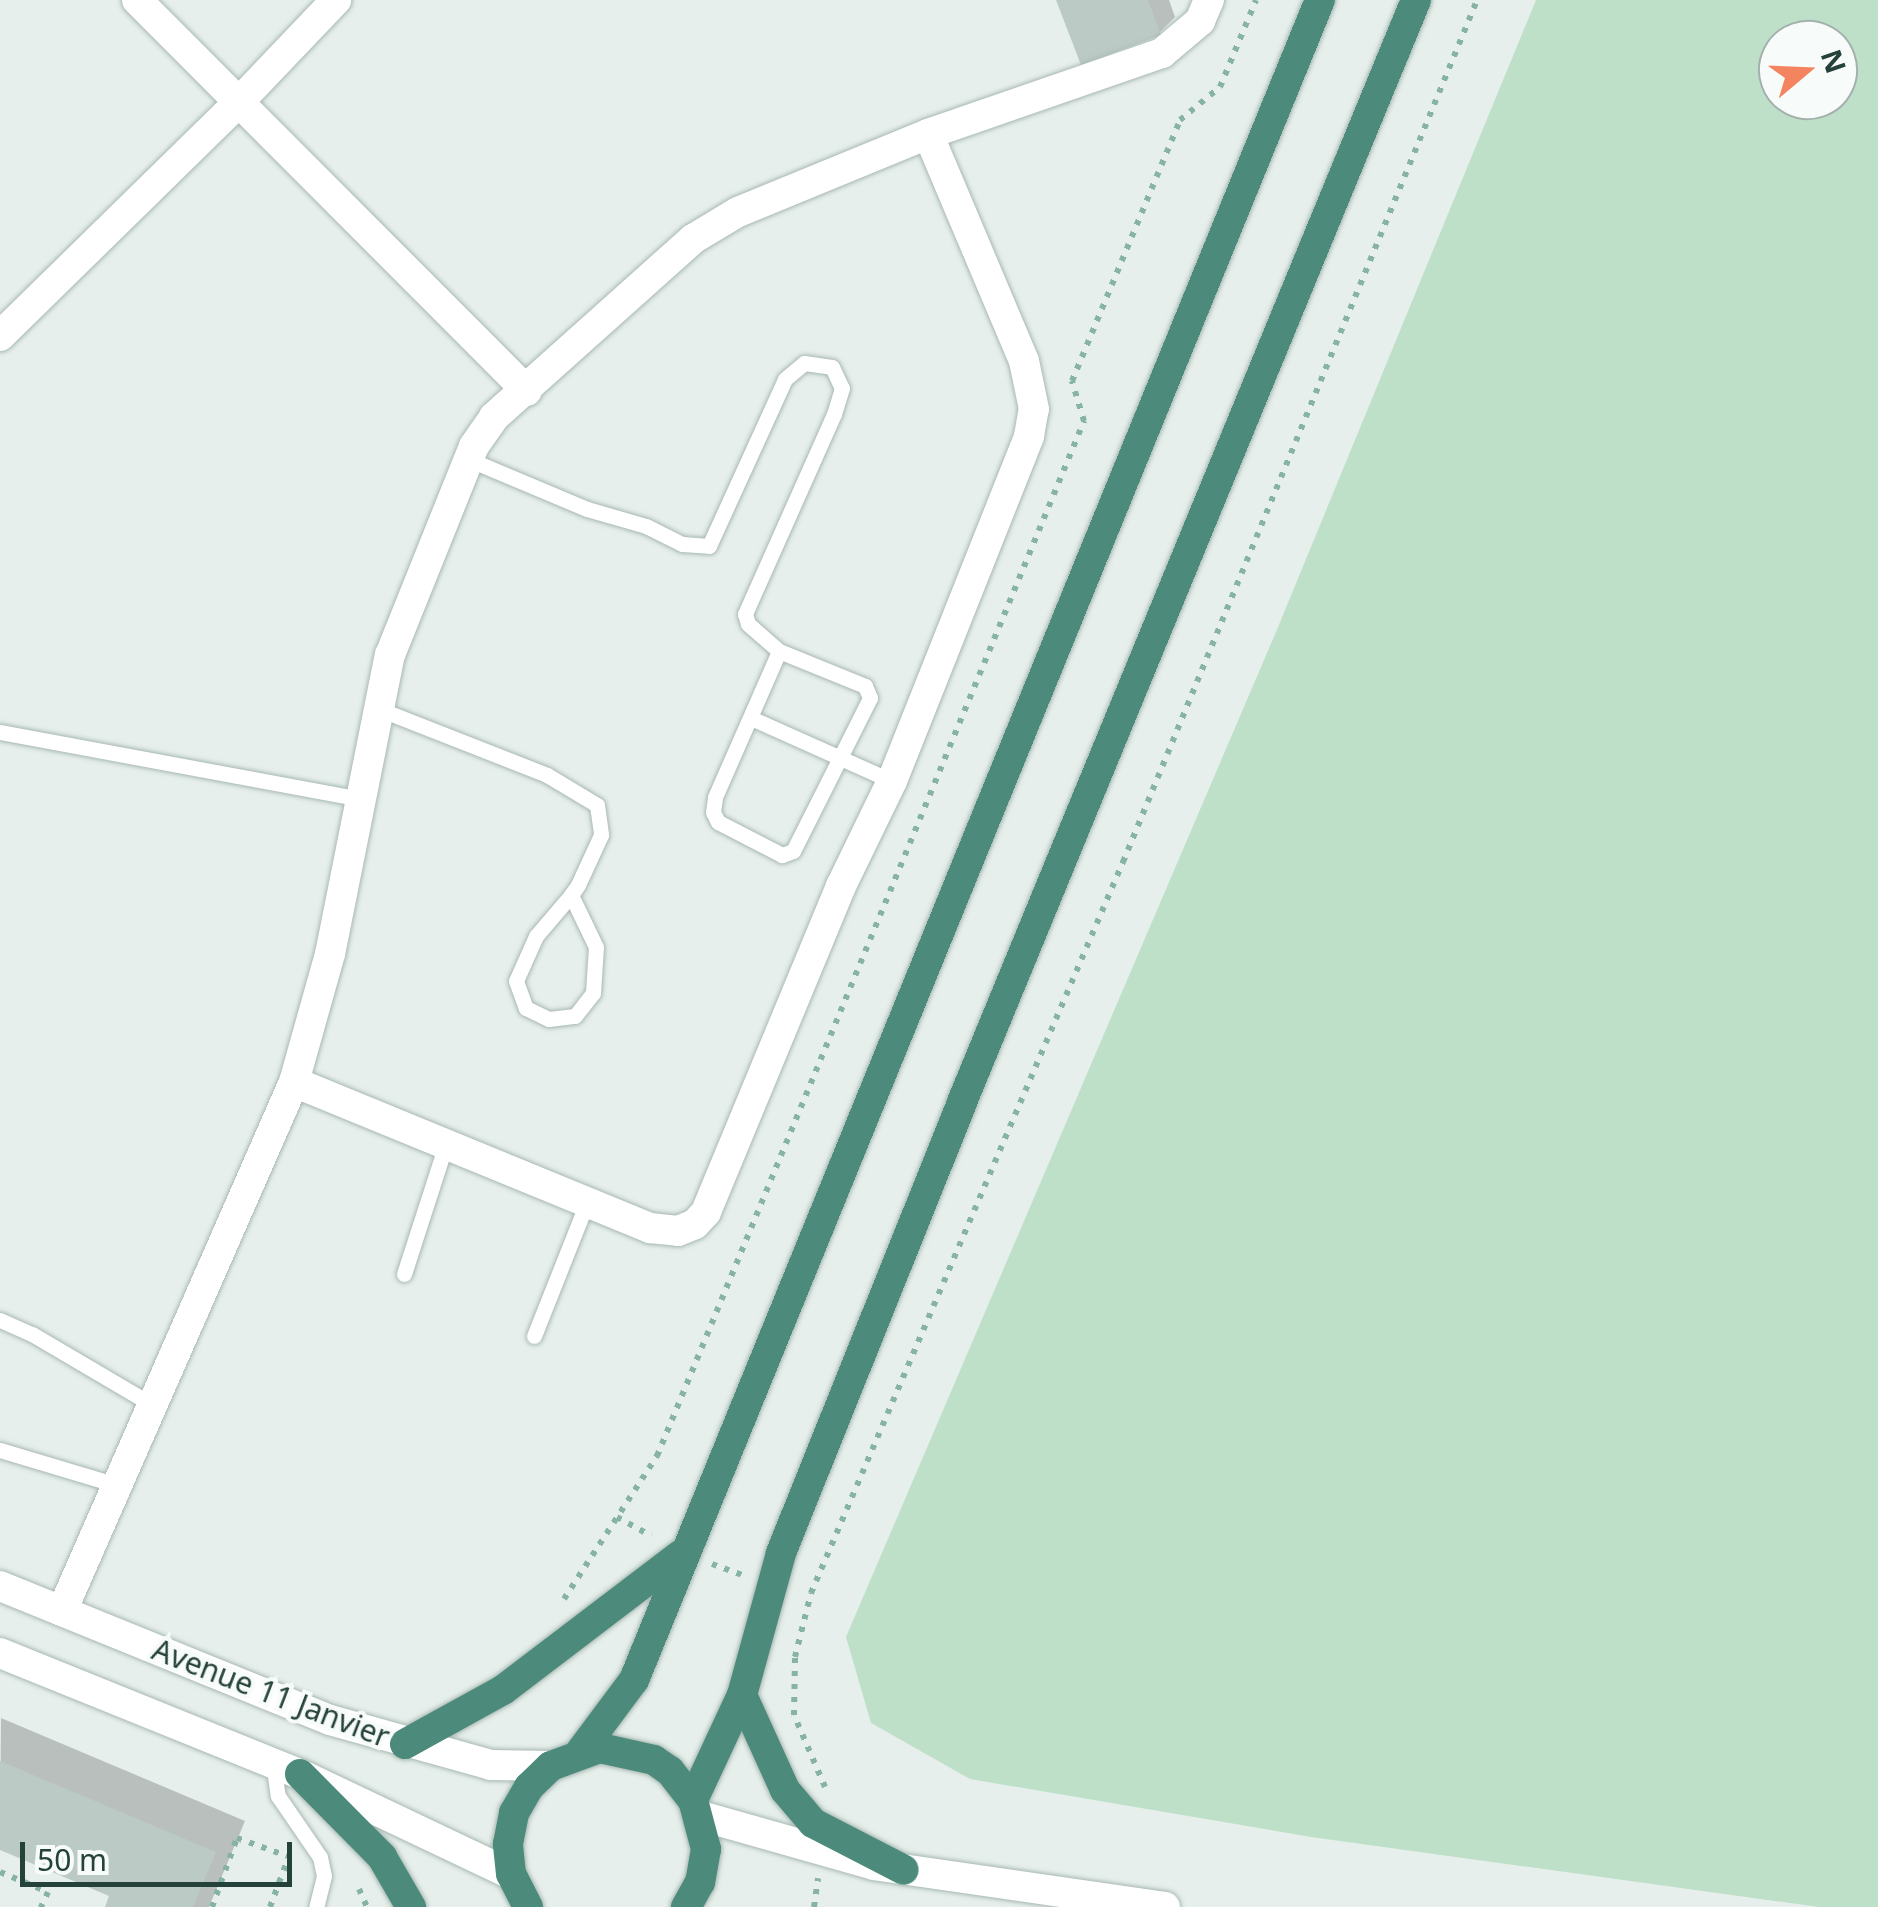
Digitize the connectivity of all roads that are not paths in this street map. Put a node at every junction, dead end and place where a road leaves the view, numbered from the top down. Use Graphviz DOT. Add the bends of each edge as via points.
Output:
graph roads {
  1 [pos="137,0"];
  2 [pos="336,0"];
  3 [pos="1209,0"];
  4 [pos="1320,0"];
  5 [pos="1416,0"];
  6 [pos="240,102"];
  7 [pos="928,134"];
  8 [pos="0,336"];
  9 [pos="527,391"];
  10 [pos="468,458"];
  11 [pos="779,652"];
  12 [pos="379,709"];
  13 [pos="751,718"];
  14 [pos="0,732"];
  15 [pos="838,759"];
  16 [pos="892,781"];
  17 [pos="360,800"];
  18 [pos="570,895"];
  19 [pos="294,1082"];
  20 [pos="446,1144"];
  21 [pos="587,1202"];
  22 [pos="404,1274"];
  23 [pos="0,1320"];
  24 [pos="534,1336"];
  25 [pos="151,1404"];
  26 [pos="0,1450"];
  27 [pos="117,1485"];
  28 [pos="682,1554"];
  29 [pos="0,1586"];
  30 [pos="62,1611"];
  31 [pos="0,1653"];
  32 [pos="742,1695"];
  33 [pos="405,1744"];
  34 [pos="581,1751"];
  35 [pos="551,1766"];
  36 [pos="287,1768"];
  37 [pos="697,1808"];
  38 [pos="904,1870"];
  39 [pos="512,1874"];
  40 [pos="316,1907"];
  41 [pos="410,1907"];
  42 [pos="528,1907"];
  43 [pos="686,1907"];
  44 [pos="1164,1907"];
  1 -- 6 [label="street"];
  2 -- 6 [label="street"];
  3 -- 7 [label="street" via="1200,21 1162,53"];
  4 -- 28 [label="highway"];
  5 -- 32 [label="highway" via="781,1553"];
  6 -- 8 [label="street"];
  6 -- 9 [label="street"];
  7 -- 9 [label="street" via="738,212 693,239"];
  7 -- 16 [label="street" via="1024,361 1034,409"];
  9 -- 10 [label="street" via="494,417"];
  10 -- 11 [label="lane" via="682,544 709,546 785,379 804,363 832,367 842,388 834,414 747,602 748,624"];
  10 -- 12 [label="street" via="402,621"];
  11 -- 13 [label="lane"];
  11 -- 15 [label="lane" via="864,686 870,698"];
  12 -- 17 [label="street"];
  12 -- 18 [label="lane" via="547,775 597,805 601,835"];
  13 -- 15 [label="lane"];
  13 -- 15 [label="lane" via="713,812 718,822 782,854 793,852"];
  14 -- 17 [label="lane"];
  15 -- 16 [label="lane"];
  16 -- 21 [label="street" via="841,886 706,1212 678,1231 650,1228"];
  17 -- 19 [label="street" via="330,954"];
  18 -- 18 [label="lane" via="536,936 516,980 526,1008 549,1018 575,1016 593,994 596,946"];
  19 -- 20 [label="street"];
  19 -- 25 [label="street"];
  20 -- 21 [label="street"];
  20 -- 22 [label="lane"];
  21 -- 24 [label="lane"];
  23 -- 25 [label="lane"];
  25 -- 27 [label="street"];
  26 -- 27 [label="lane"];
  27 -- 30 [label="street"];
  28 -- 33 [label="highway" via="503,1690"];
  28 -- 34 [label="highway" via="634,1680"];
  29 -- 30 [label="street, Avenue 11 Janvier"];
  30 -- 33 [label="street, Avenue 11 Janvier"];
  31 -- 36 [label="street, Avenue 11 Janvier"];
  32 -- 37 [label="highway"];
  32 -- 38 [label="highway" via="785,1790 813,1823"];
  33 -- 35 [label="street, Avenue 11 Janvier" via="491,1764"];
  34 -- 35 [label="highway"];
  34 -- 37 [label="highway" via="619,1749 654,1760"];
  35 -- 39 [label="highway" via="514,1813"];
  36 -- 39 [label="street, Avenue 11 Janvier"];
  36 -- 40 [label="lane" via="272,1778 320,1857 324,1876"];
  36 -- 41 [label="highway" via="382,1856"];
  37 -- 38 [label="street" via="821,1854"];
  37 -- 43 [label="highway" via="706,1849 700,1882"];
  38 -- 44 [label="street"];
  39 -- 42 [label="highway"];
}
